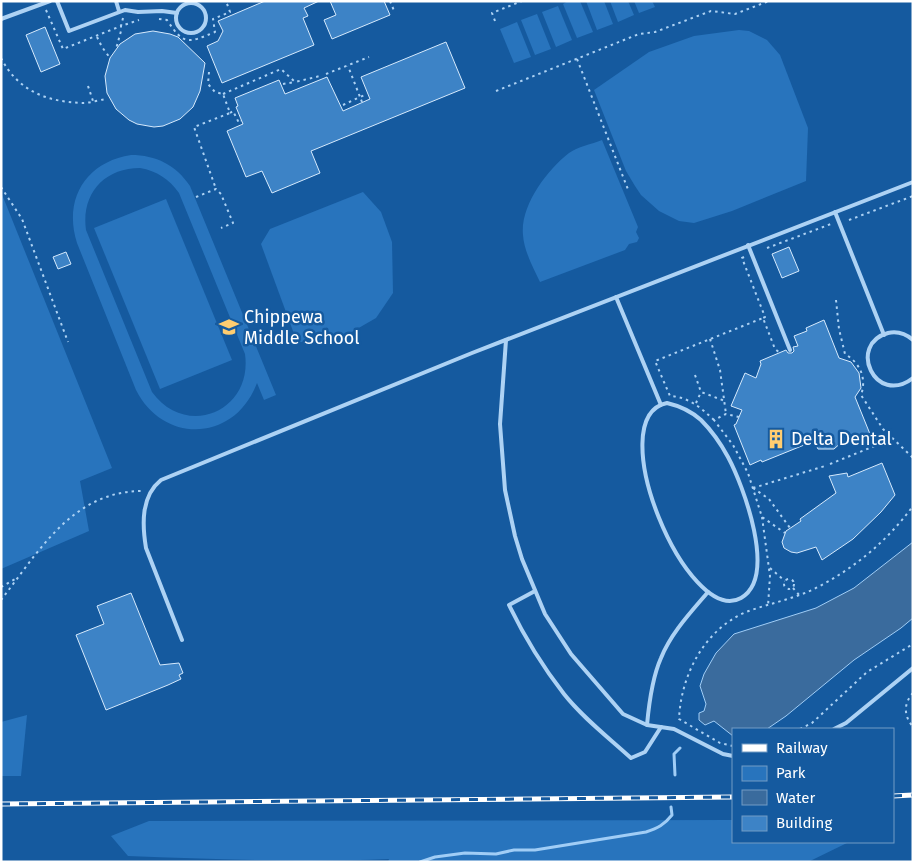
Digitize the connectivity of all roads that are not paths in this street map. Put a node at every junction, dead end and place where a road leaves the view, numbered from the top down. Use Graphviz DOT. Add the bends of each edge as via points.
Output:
graph roads {
  1 [pos="50,1"];
  2 [pos="57,1"];
  3 [pos="116,1"];
  4 [pos="119,11"];
  5 [pos="177,13"];
  6 [pos="1,19"];
  7 [pos="913,182"];
  8 [pos="835,212"];
  9 [pos="748,245"];
  10 [pos="616,296"];
  11 [pos="884,335"];
  12 [pos="506,340"];
  13 [pos="913,340"];
  14 [pos="790,350"];
  15 [pos="913,378"];
  16 [pos="661,404"];
  17 [pos="534,592"];
  18 [pos="708,592"];
  19 [pos="182,640"];
  20 [pos="913,668"];
  21 [pos="647,726"];
  22 [pos="661,728"];
  23 [pos="836,728"];
  24 [pos="732,756"];
  1 -- 6 [label="lane"];
  2 -- 4 [label="lane" via="69,31"];
  3 -- 4 [label="lane"];
  4 -- 5 [label="lane"];
  5 -- 5 [label="lane" via="180,28 188,32 201,29 206,16 202,8 194,4 185,4"];
  7 -- 8 [label="lane"];
  8 -- 9 [label="lane"];
  8 -- 11 [label="lane"];
  9 -- 10 [label="lane"];
  9 -- 14 [label="lane"];
  10 -- 12 [label="lane"];
  10 -- 16 [label="lane"];
  11 -- 13 [label="lane" via="900,333"];
  11 -- 15 [label="lane" via="869,350 868,363 872,375 888,385 901,385"];
  12 -- 17 [label="lane" via="500,424 504,480 514,536"];
  12 -- 19 [label="lane" via="161,480 150,491 144,518 146,548"];
  16 -- 18 [label="lane" via="652,410 645,425 646,478 657,516 670,543 684,566"];
  16 -- 18 [label="lane" via="682,407 700,420 716,438 738,479 752,523 757,554 751,590 733,601 721,600"];
  17 -- 21 [label="lane" via="571,654 623,714"];
  17 -- 22 [label="lane" via="510,605 523,634 564,694 631,758 645,752"];
  18 -- 21 [label="lane" via="672,636 660,658"];
  20 -- 23 [label="lane"];
  21 -- 22 [label="lane"];
  22 -- 24 [label="lane" via="674,729"];
}
